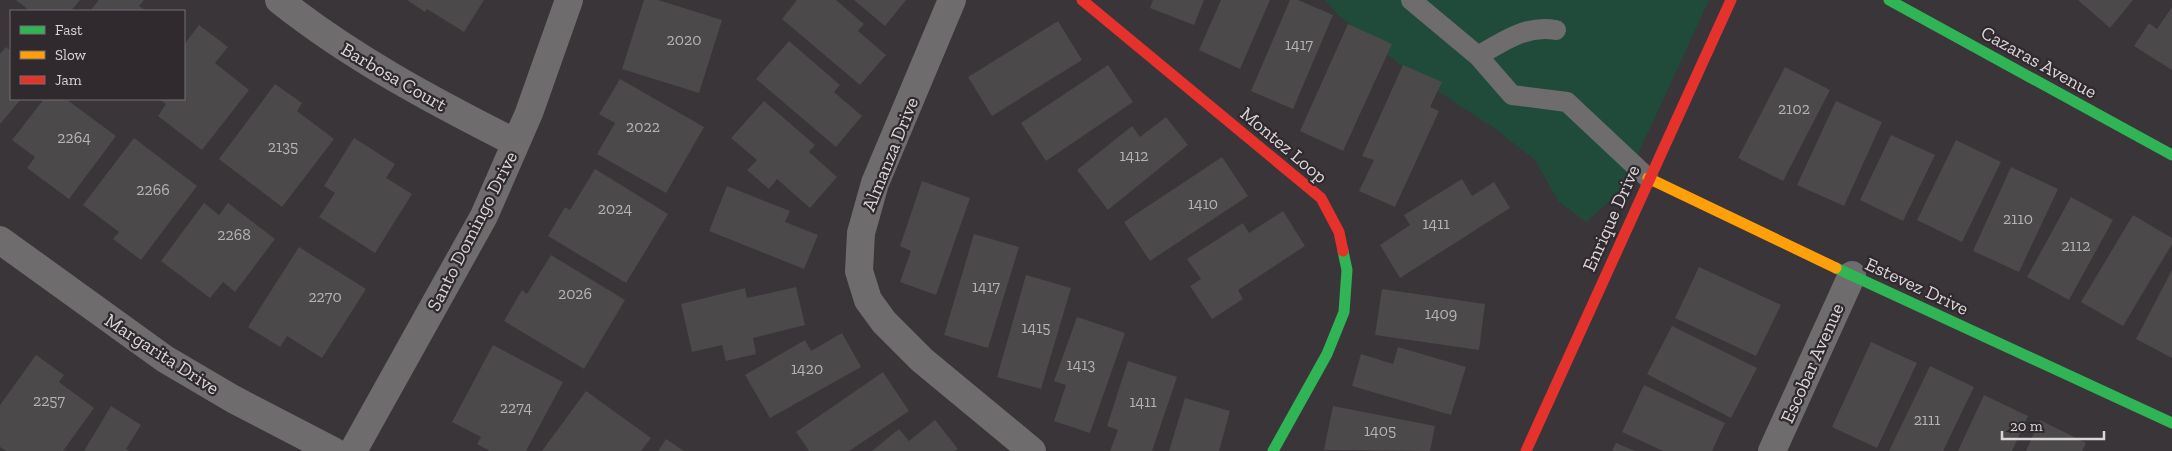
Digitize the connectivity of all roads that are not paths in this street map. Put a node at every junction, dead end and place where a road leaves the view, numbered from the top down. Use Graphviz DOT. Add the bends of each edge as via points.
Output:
graph roads {
  1 [pos="279,0"];
  2 [pos="569,0"];
  3 [pos="952,0"];
  4 [pos="1082,0"];
  5 [pos="1411,0"];
  6 [pos="1731,0"];
  7 [pos="1889,0"];
  8 [pos="1556,30"];
  9 [pos="1478,56"];
  10 [pos="516,143"];
  11 [pos="2172,156"];
  12 [pos="1648,178"];
  13 [pos="0,240"];
  14 [pos="1852,275"];
  15 [pos="2172,423"];
  16 [pos="333,451"];
  17 [pos="353,451"];
  18 [pos="1032,451"];
  19 [pos="1273,451"];
  20 [pos="1526,451"];
  21 [pos="1772,451"];
  1 -- 10 [label="street, Barbosa Court" via="311,26 363,60 431,100"];
  2 -- 10 [label="street, Santo Domingo Drive"];
  3 -- 18 [label="street, Almanza Drive" via="875,183 860,233 859,270 868,300 884,322 922,360"];
  4 -- 19 [label="street, Montez Loop" via="1297,176 1320,198 1339,232 1347,270 1344,312 1327,354 1294,408"];
  5 -- 9 [label="lane"];
  6 -- 12 [label="street, Enrique Drive"];
  7 -- 11 [label="street, Cazaras Avenue"];
  8 -- 9 [label="lane" via="1539,27 1515,35"];
  9 -- 12 [label="lane" via="1512,95 1567,102"];
  10 -- 17 [label="street, Santo Domingo Drive" via="484,216"];
  12 -- 14 [label="street, Estevez Drive"];
  12 -- 20 [label="street, Enrique Drive"];
  13 -- 16 [label="street, Margarita Drive" via="165,359"];
  14 -- 15 [label="street, Estevez Drive"];
  14 -- 21 [label="street, Escobar Avenue"];
}
